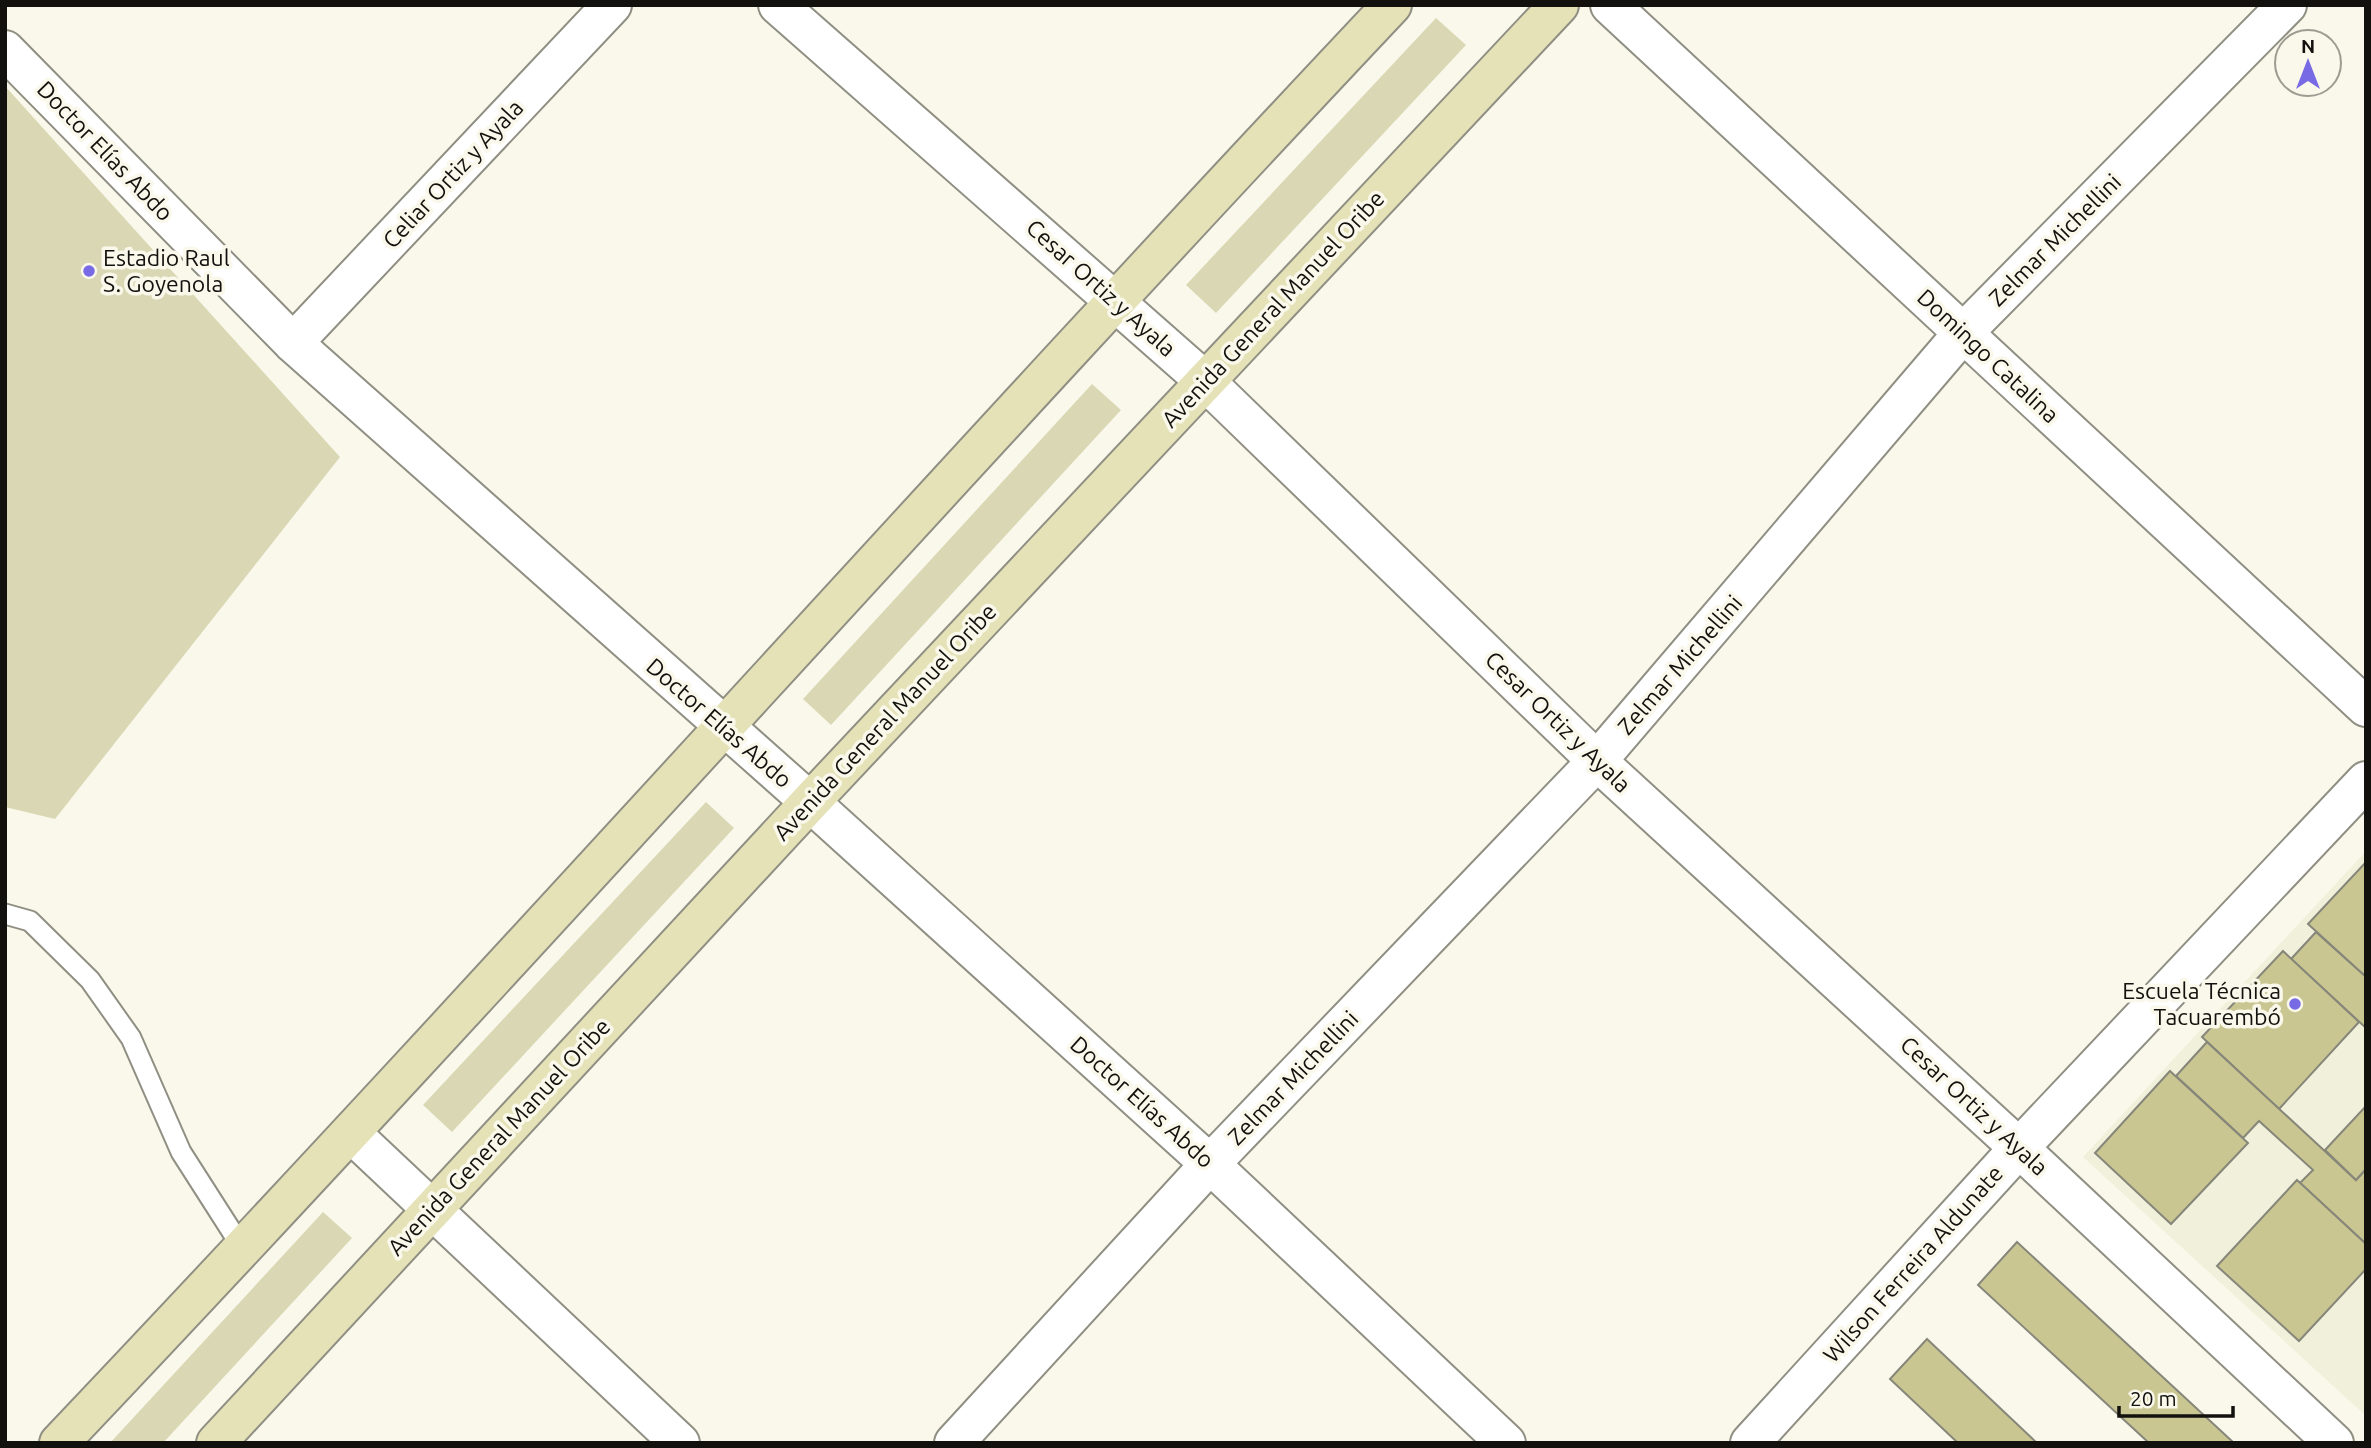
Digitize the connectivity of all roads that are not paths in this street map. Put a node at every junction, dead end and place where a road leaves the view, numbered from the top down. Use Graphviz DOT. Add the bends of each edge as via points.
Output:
graph roads {
  1 [pos="612,5"];
  2 [pos="778,5"];
  3 [pos="1392,5"];
  4 [pos="1559,5"];
  5 [pos="1610,5"];
  6 [pos="2287,5"];
  7 [pos="5,50"];
  8 [pos="1115,299"];
  9 [pos="1963,333"];
  10 [pos="293,344"];
  11 [pos="1205,381"];
  12 [pos="2366,707"];
  13 [pos="722,728"];
  14 [pos="1597,761"];
  15 [pos="2366,781"];
  16 [pos="810,802"];
  17 [pos="5,914"];
  18 [pos="352,1134"];
  19 [pos="2019,1148"];
  20 [pos="1210,1164"];
  21 [pos="431,1210"];
  22 [pos="243,1249"];
  23 [pos="59,1443"];
  24 [pos="216,1443"];
  25 [pos="680,1443"];
  26 [pos="954,1443"];
  27 [pos="1506,1443"];
  28 [pos="1750,1443"];
  29 [pos="2333,1443"];
  1 -- 10 [label="street, Celiar Ortiz y Ayala"];
  2 -- 8 [label="street, Cesar Ortiz y Ayala"];
  3 -- 8 [label="main road"];
  4 -- 11 [label="main road, Avenida General Manuel Oribe"];
  5 -- 9 [label="street, Domingo Catalina"];
  6 -- 9 [label="street, Zelmar Michellini"];
  7 -- 10 [label="street, Doctor Elías Abdo"];
  8 -- 11 [label="street, Cesar Ortiz y Ayala"];
  8 -- 13 [label="main road"];
  9 -- 12 [label="street, Domingo Catalina"];
  9 -- 14 [label="street, Zelmar Michellini"];
  10 -- 13 [label="street, Doctor Elías Abdo"];
  11 -- 14 [label="street, Cesar Ortiz y Ayala"];
  11 -- 16 [label="main road, Avenida General Manuel Oribe"];
  13 -- 16 [label="street, Doctor Elías Abdo"];
  13 -- 18 [label="main road"];
  14 -- 19 [label="street, Cesar Ortiz y Ayala"];
  14 -- 20 [label="street, Zelmar Michellini"];
  15 -- 19 [label="street, Wilson Ferreira Aldunate"];
  16 -- 20 [label="street, Doctor Elías Abdo"];
  16 -- 21 [label="main road, Avenida General Manuel Oribe"];
  17 -- 22 [label="lane" via="30,921 90,980 131,1038 181,1152"];
  18 -- 21 [label="street"];
  18 -- 22 [label="main road"];
  19 -- 28 [label="street, Wilson Ferreira Aldunate"];
  19 -- 29 [label="street, Cesar Ortiz y Ayala"];
  20 -- 26 [label="street, Zelmar Michellini"];
  20 -- 27 [label="street, Doctor Elías Abdo"];
  21 -- 24 [label="main road, Avenida General Manuel Oribe"];
  21 -- 25 [label="street"];
  22 -- 23 [label="main road"];
}
